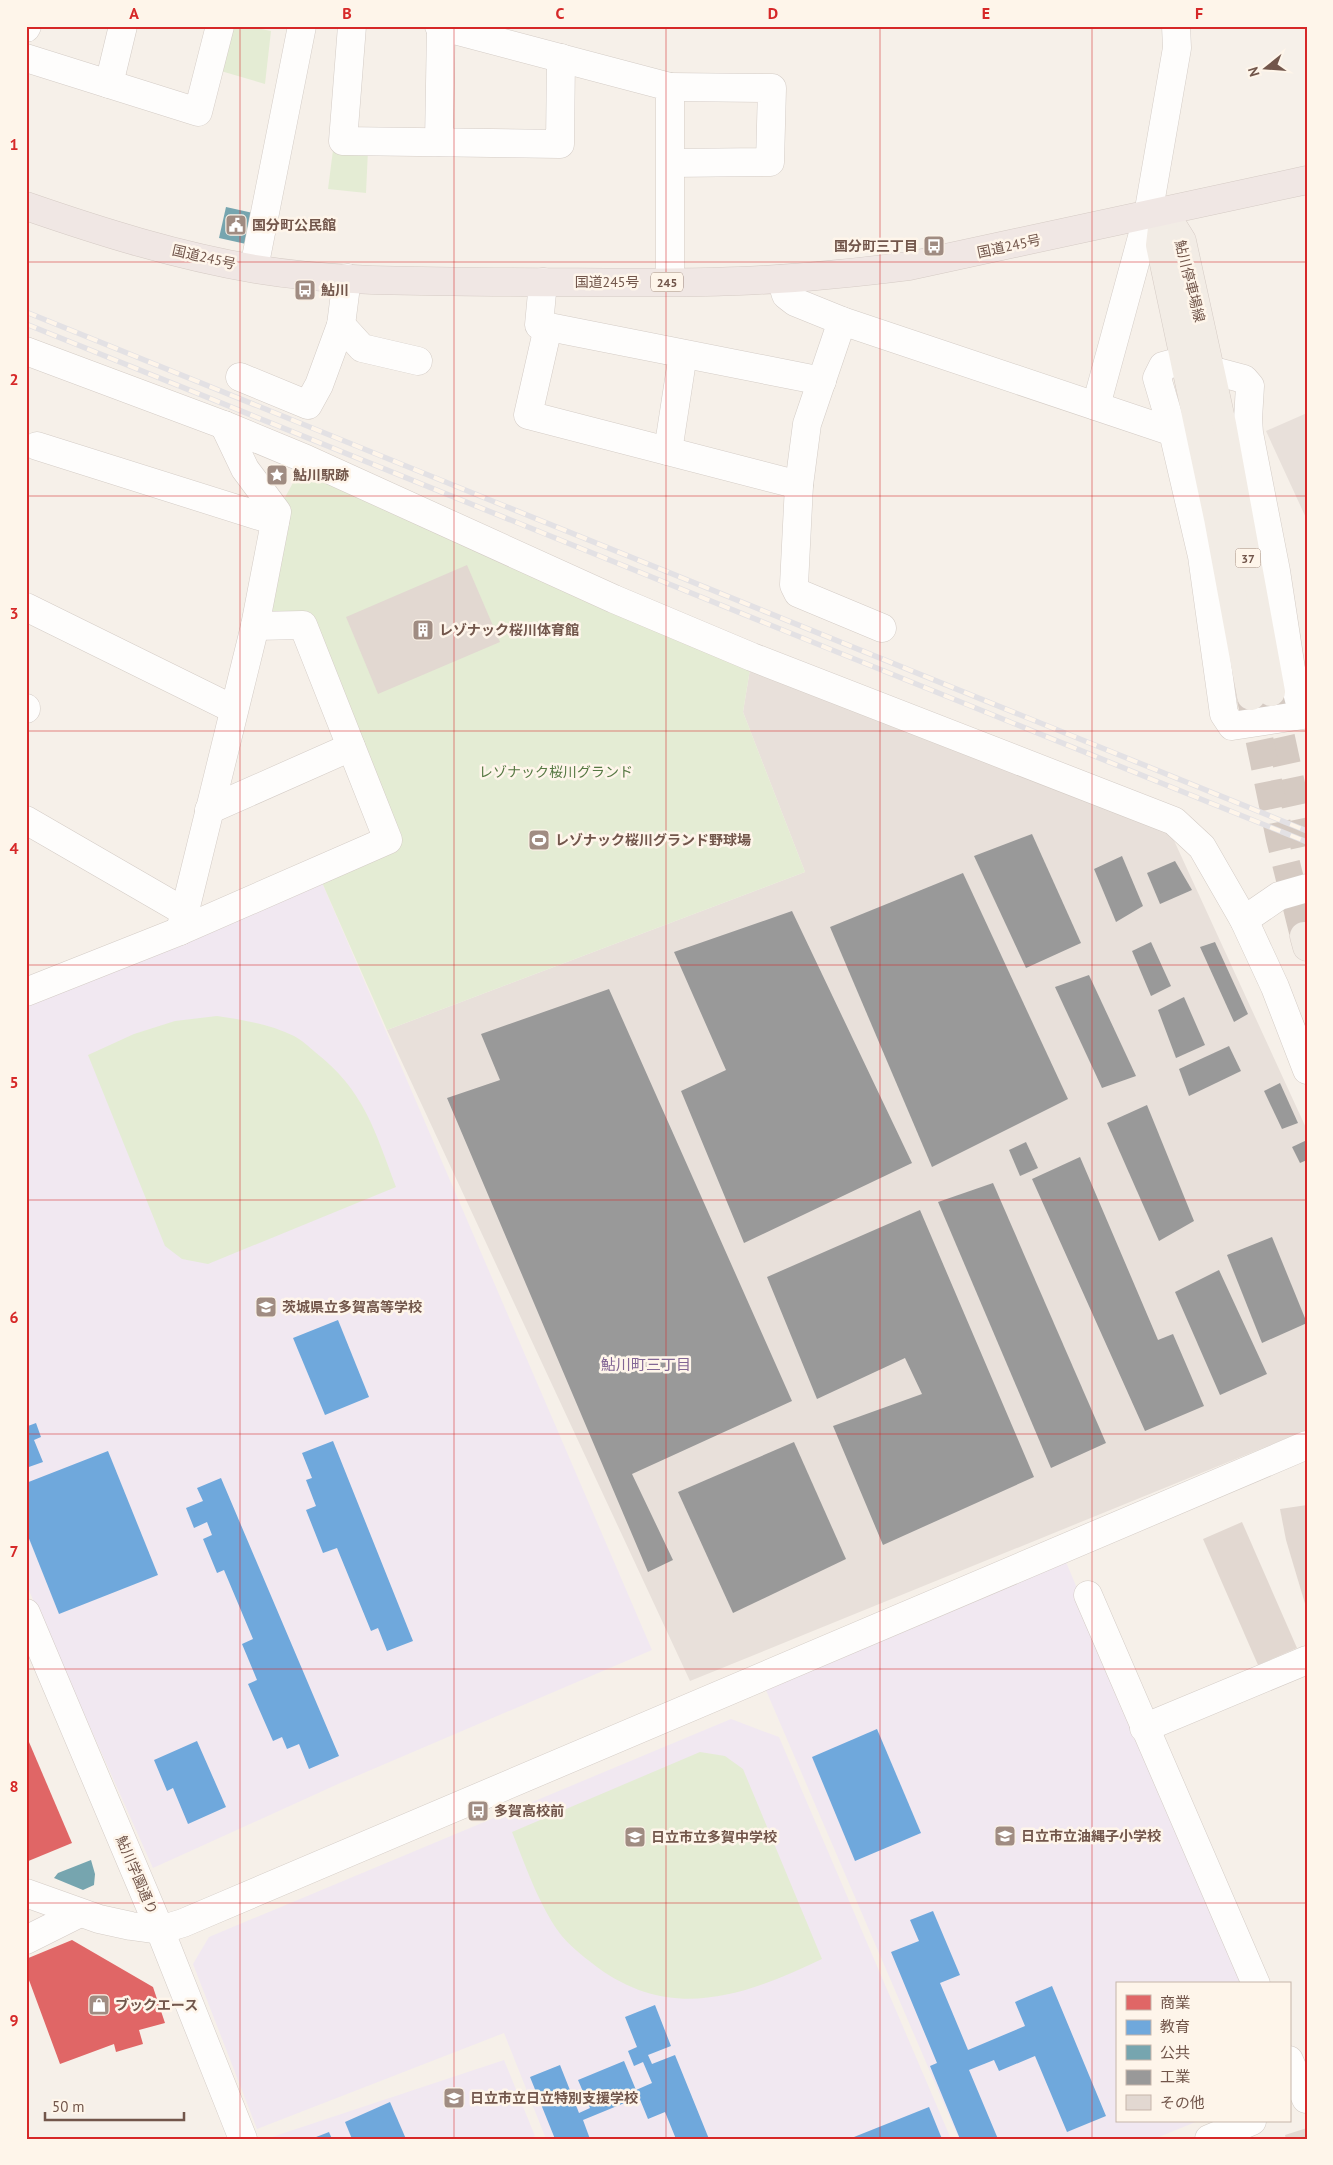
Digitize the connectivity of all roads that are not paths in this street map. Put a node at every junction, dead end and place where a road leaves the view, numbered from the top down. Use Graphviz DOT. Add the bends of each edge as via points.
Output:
graph roads {
  1 [pos="124,26"];
  2 [pos="220,26"];
  3 [pos="302,26"];
  4 [pos="352,26"];
  5 [pos="1176,26"];
  6 [pos="440,27"];
  7 [pos="26,58"];
  8 [pos="561,58"];
  9 [pos="109,84"];
  10 [pos="670,87"];
  11 [pos="439,142"];
  12 [pos="671,162"];
  13 [pos="1307,180"];
  14 [pos="26,206"];
  15 [pos="1156,214"];
  16 [pos="254,268"];
  17 [pos="347,278"];
  18 [pos="781,279"];
  19 [pos="543,282"];
  20 [pos="670,282"];
  21 [pos="842,321"];
  22 [pos="341,325"];
  23 [pos="548,327"];
  24 [pos="26,352"];
  25 [pos="683,354"];
  26 [pos="1185,360"];
  27 [pos="418,361"];
  28 [pos="1210,370"];
  29 [pos="240,377"];
  30 [pos="822,381"];
  31 [pos="1096,406"];
  32 [pos="224,425"];
  33 [pos="1173,432"];
  34 [pos="668,451"];
  35 [pos="30,452"];
  36 [pos="799,485"];
  37 [pos="275,521"];
  38 [pos="26,608"];
  39 [pos="255,626"];
  40 [pos="882,628"];
  41 [pos="234,709"];
  42 [pos="351,747"];
  43 [pos="209,810"];
  44 [pos="26,820"];
  45 [pos="1307,888"];
  46 [pos="1244,920"];
  47 [pos="182,922"];
  48 [pos="26,992"];
  49 [pos="1307,1070"];
  50 [pos="1307,1445"];
  51 [pos="1088,1595"];
  52 [pos="26,1613"];
  53 [pos="1307,1660"];
  54 [pos="1144,1728"];
  55 [pos="26,1893"];
  56 [pos="80,1912"];
  57 [pos="160,1930"];
  58 [pos="26,1940"];
  59 [pos="1255,1982"];
  60 [pos="1290,2062"];
  61 [pos="1307,2099"];
  62 [pos="1290,2106"];
  63 [pos="1250,2122"];
  64 [pos="243,2139"];
  65 [pos="1209,2139"];
  1 -- 9 [label="street"];
  2 -- 9 [label="street" via="198,112"];
  3 -- 16 [label="street"];
  4 -- 11 [label="street" via="343,141"];
  5 -- 15 [label="street" via="1177,48"];
  6 -- 8 [label="street"];
  6 -- 11 [label="street"];
  7 -- 9 [label="street"];
  8 -- 10 [label="street"];
  8 -- 11 [label="street" via="560,144"];
  10 -- 12 [label="street"];
  10 -- 12 [label="street" via="772,88 770,162"];
  12 -- 20 [label="street"];
  13 -- 15 [label="highway, 国道245号 / 245"];
  14 -- 16 [label="highway, 国道245号 / 245" via="139,242"];
  15 -- 18 [label="highway, 国道245号 / 245" via="909,266"];
  15 -- 26 [label="main road, 鮎川停車場線 / 37"];
  15 -- 28 [label="main road, 鮎川停車場線 / 37" via="1182,241"];
  15 -- 31 [label="street"];
  16 -- 17 [label="highway, 国道245号 / 245"];
  17 -- 19 [label="highway, 国道245号 / 245"];
  17 -- 22 [label="street"];
  18 -- 20 [label="highway, 国道245号 / 245"];
  18 -- 21 [label="street" via="786,295 795,302"];
  19 -- 20 [label="highway, 国道245号 / 245"];
  19 -- 23 [label="street" via="539,325"];
  21 -- 30 [label="street"];
  21 -- 31 [label="street"];
  22 -- 27 [label="street" via="362,348"];
  22 -- 29 [label="street" via="319,385 308,405"];
  23 -- 25 [label="street"];
  23 -- 34 [label="street" via="528,415"];
  24 -- 32 [label="street"];
  25 -- 30 [label="street"];
  25 -- 34 [label="street"];
  26 -- 28 [label="main road, 鮎川停車場線 / 37" via="1218,518 1261,694 1245,544"];
  26 -- 33 [label="street" via="1163,366 1157,378"];
  28 -- 33 [label="street" via="1244,379 1250,386 1249,433 1302,715 1232,726 1224,714 1202,556"];
  30 -- 36 [label="street" via="807,424"];
  31 -- 33 [label="street"];
  32 -- 37 [label="street" via="245,469 277,512"];
  32 -- 46 [label="street" via="306,458 614,599 752,657 1174,821 1202,847"];
  34 -- 36 [label="street"];
  35 -- 37 [label="street"];
  36 -- 40 [label="street" via="794,585 798,593"];
  37 -- 39 [label="street"];
  38 -- 41 [label="street"];
  39 -- 41 [label="street"];
  39 -- 42 [label="street" via="304,625"];
  41 -- 43 [label="street"];
  42 -- 43 [label="street"];
  42 -- 47 [label="street" via="388,840"];
  43 -- 47 [label="street"];
  44 -- 47 [label="street"];
  45 -- 46 [label="street" via="1279,896"];
  46 -- 49 [label="street" via="1275,987"];
  47 -- 48 [label="street"];
  50 -- 57 [label="street"];
  51 -- 54 [label="street"];
  52 -- 57 [label="street, 鮎川学園通り"];
  53 -- 54 [label="street"];
  54 -- 59 [label="street"];
  55 -- 56 [label="street"];
  56 -- 57 [label="street" via="107,1921"];
  56 -- 58 [label="street"];
  57 -- 64 [label="street, 鮎川学園通り"];
  60 -- 61 [label="street"];
  61 -- 62 [label="street"];
  63 -- 65 [label="street"];
}
